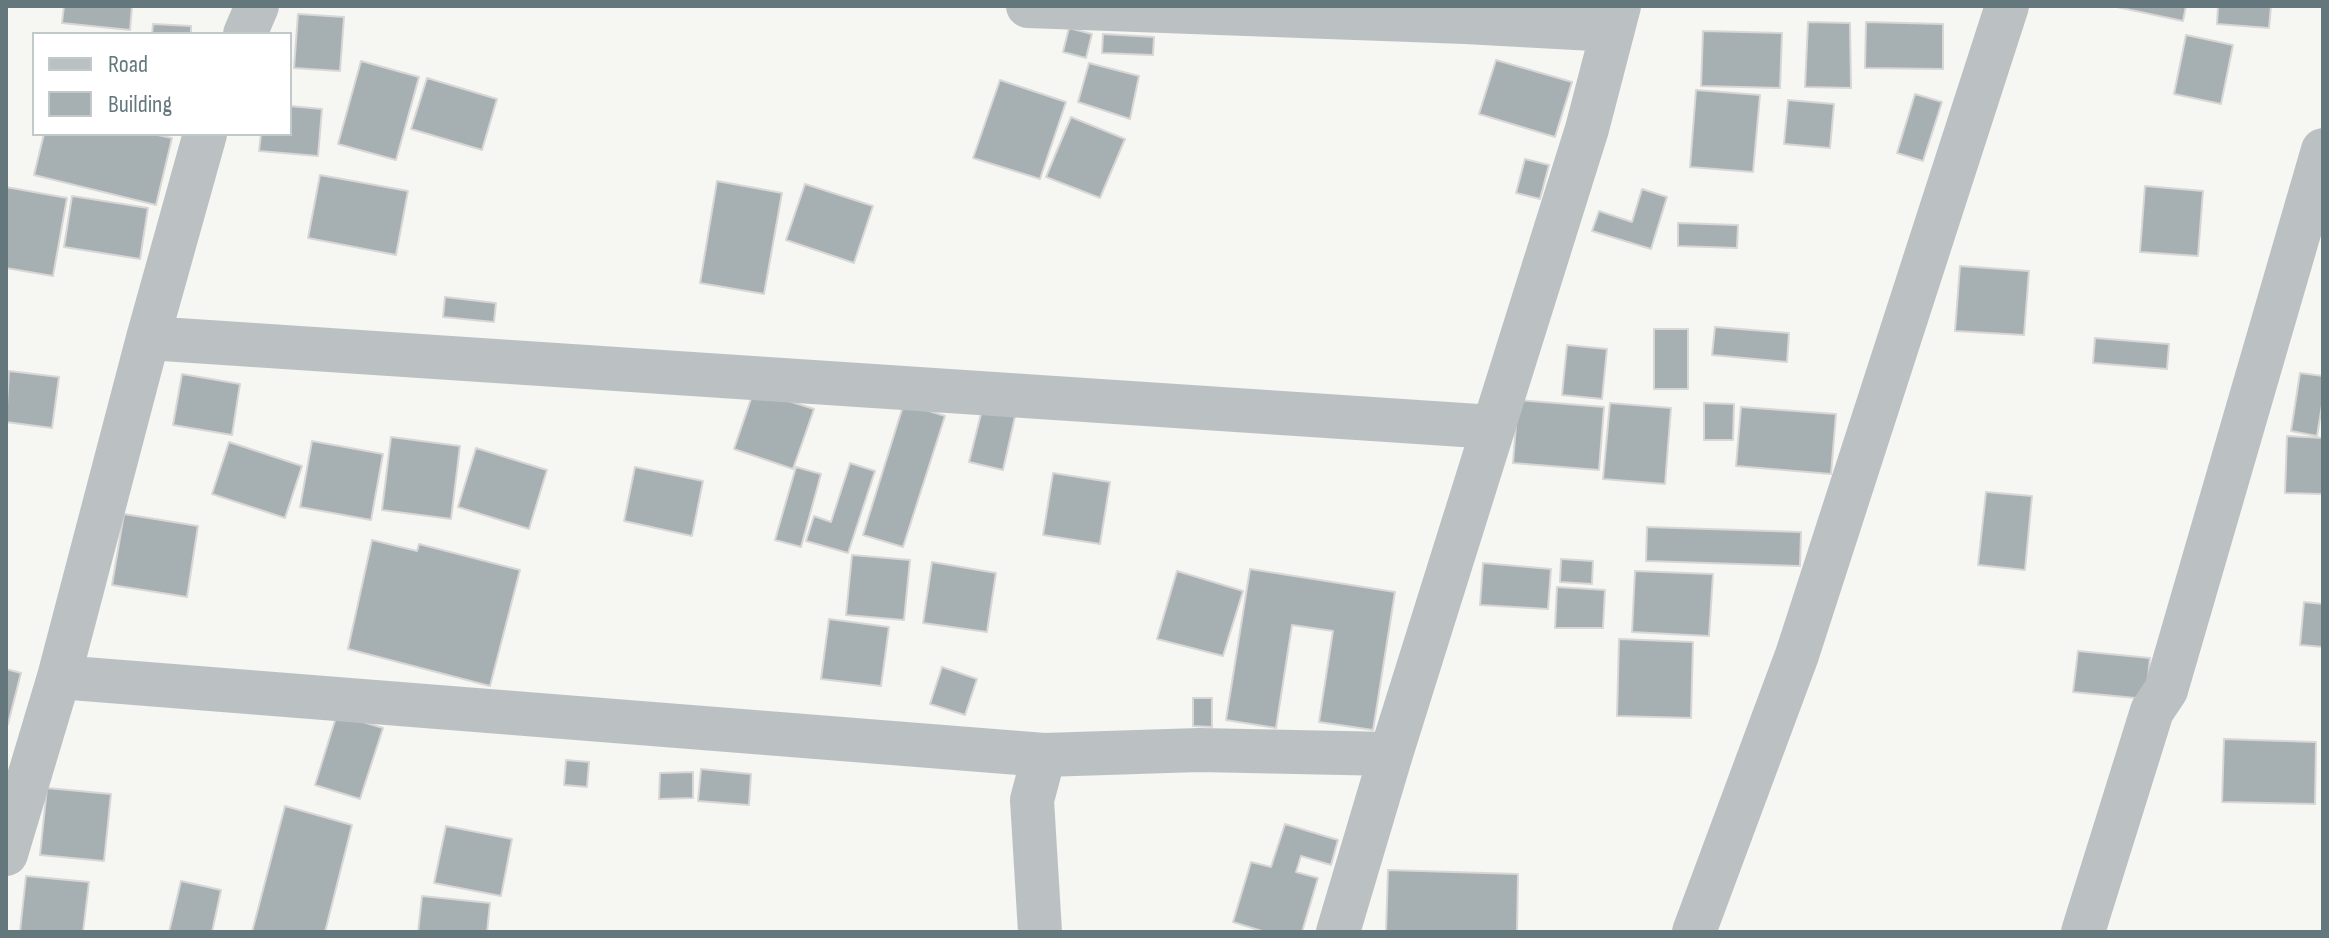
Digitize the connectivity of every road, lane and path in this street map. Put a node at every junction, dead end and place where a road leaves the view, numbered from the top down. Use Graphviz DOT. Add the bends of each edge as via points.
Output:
graph roads {
  1 [pos="257,6"];
  2 [pos="1028,6"];
  3 [pos="2007,6"];
  4 [pos="1616,18"];
  5 [pos="246,32"];
  6 [pos="204,136"];
  7 [pos="2323,150"];
  8 [pos="148,338"];
  9 [pos="1493,427"];
  10 [pos="59,677"];
  11 [pos="1391,754"];
  12 [pos="1044,755"];
  13 [pos="6,854"];
  14 [pos="1040,932"];
  15 [pos="1338,932"];
  16 [pos="1694,932"];
  17 [pos="2083,932"];
  1 -- 5 [label="street"];
  2 -- 4 [label="street" via="1465,22"];
  3 -- 16 [label="street" via="1797,655"];
  4 -- 9 [label="street" via="1587,129"];
  6 -- 8 [label="street"];
  7 -- 17 [label="street" via="2166,690 2152,711"];
  8 -- 9 [label="street"];
  8 -- 10 [label="street"];
  9 -- 11 [label="street"];
  10 -- 12 [label="street"];
  10 -- 13 [label="street"];
  11 -- 12 [label="street" via="1199,750"];
  11 -- 15 [label="street"];
  12 -- 14 [label="street" via="1032,800"];
}
